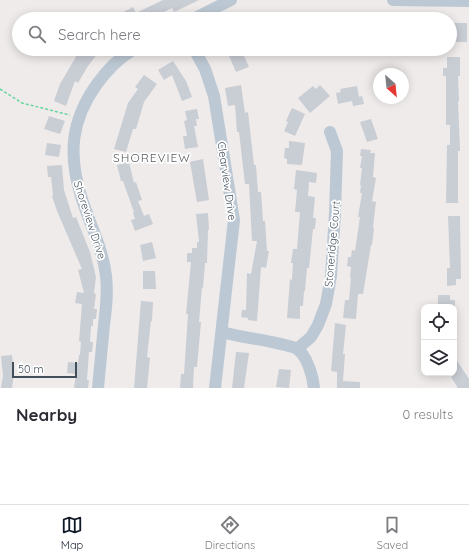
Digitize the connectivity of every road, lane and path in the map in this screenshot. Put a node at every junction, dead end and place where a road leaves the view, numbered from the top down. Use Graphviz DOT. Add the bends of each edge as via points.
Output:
graph roads {
  1 [pos="231,0"];
  2 [pos="393,0"];
  3 [pos="469,1"];
  4 [pos="207,12"];
  5 [pos="123,56"];
  6 [pos="198,56"];
  7 [pos="0,89"];
  8 [pos="78,118"];
  9 [pos="330,132"];
  10 [pos="222,332"];
  11 [pos="297,349"];
  12 [pos="98,388"];
  13 [pos="214,388"];
  14 [pos="314,388"];
  1 -- 4 [label="street"];
  2 -- 3 [label="street"];
  5 -- 8 [label="street, Shoreview Drive" via="106,71 85,101"];
  6 -- 10 [label="street, Clearview Drive" via="214,96 234,220"];
  7 -- 8 [label="path" via="22,103"];
  8 -- 12 [label="street, Shoreview Drive" via="73,153 76,173 81,196 103,260 106,278"];
  9 -- 11 [label="street, Stoneridge Court" via="337,151 331,276 326,304 318,325"];
  10 -- 11 [label="street"];
  10 -- 13 [label="street, Clearview Drive"];
  11 -- 14 [label="street" via="313,376"];
}
